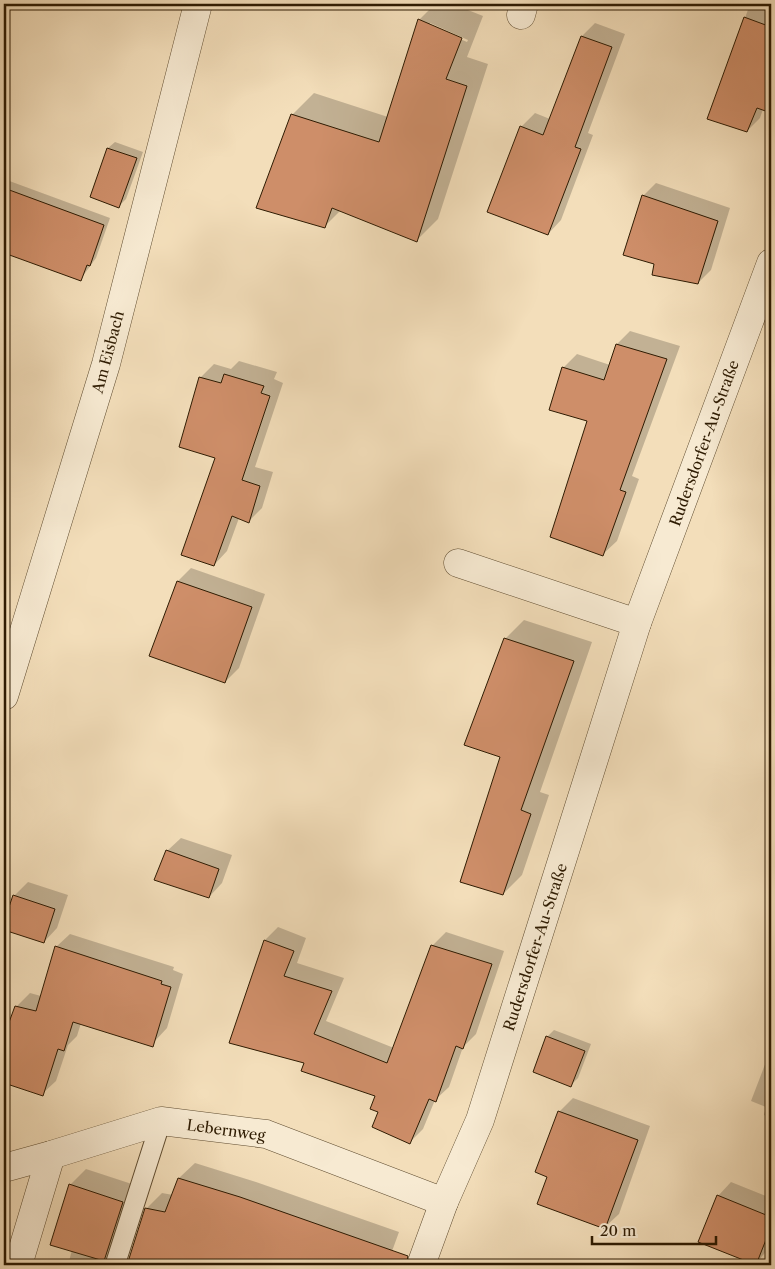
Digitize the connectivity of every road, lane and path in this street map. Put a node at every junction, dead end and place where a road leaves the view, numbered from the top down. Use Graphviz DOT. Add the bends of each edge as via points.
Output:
graph roads {
  1 [pos="198,4"];
  2 [pos="771,263"];
  3 [pos="458,563"];
  4 [pos="637,623"];
  5 [pos="4,696"];
  6 [pos="161,1121"];
  7 [pos="52,1155"];
  8 [pos="4,1168"];
  9 [pos="444,1202"];
  10 [pos="18,1265"];
  11 [pos="115,1265"];
  12 [pos="421,1265"];
  1 -- 5 [label="street, Am Eisbach" via="106,364"];
  2 -- 4 [label="street, Rudersdorfer-Au-Straße"];
  3 -- 4 [label="street"];
  4 -- 9 [label="street, Rudersdorfer-Au-Straße" via="480,1120"];
  6 -- 7 [label="street, Lebernweg"];
  6 -- 9 [label="street, Lebernweg" via="266,1134"];
  6 -- 11 [label="lane"];
  7 -- 8 [label="street, Lebernweg"];
  7 -- 10 [label="street"];
  9 -- 12 [label="street, Rudersdorfer-Au-Straße"];
}
